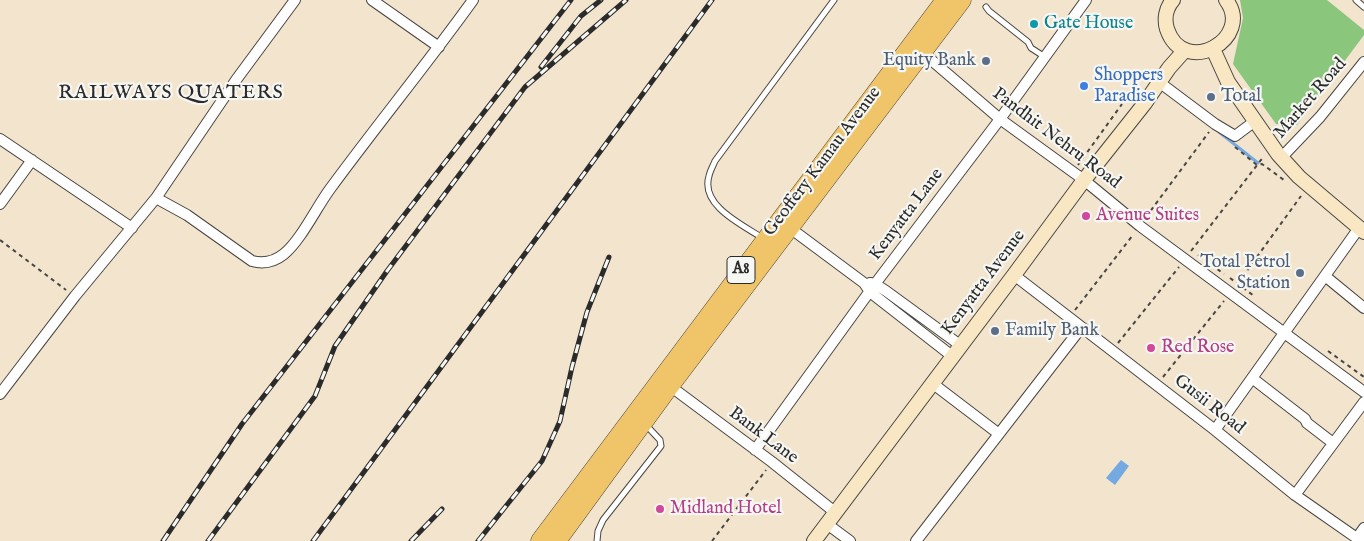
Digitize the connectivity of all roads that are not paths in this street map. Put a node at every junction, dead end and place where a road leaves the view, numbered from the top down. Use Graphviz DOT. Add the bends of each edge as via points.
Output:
graph roads {
  1 [pos="295,0"];
  2 [pos="372,0"];
  3 [pos="473,0"];
  4 [pos="834,0"];
  5 [pos="945,0"];
  6 [pos="962,0"];
  7 [pos="1086,0"];
  8 [pos="1226,0"];
  9 [pos="1356,0"];
  10 [pos="1168,2"];
  11 [pos="986,7"];
  12 [pos="1364,7"];
  13 [pos="439,47"];
  14 [pos="1186,50"];
  15 [pos="1213,50"];
  16 [pos="922,52"];
  17 [pos="1045,57"];
  18 [pos="1364,62"];
  19 [pos="1159,82"];
  20 [pos="1000,119"];
  21 [pos="1255,121"];
  22 [pos="0,139"];
  23 [pos="1282,158"];
  24 [pos="32,160"];
  25 [pos="1079,176"];
  26 [pos="156,198"];
  27 [pos="0,204"];
  28 [pos="132,228"];
  29 [pos="790,228"];
  30 [pos="1361,230"];
  31 [pos="764,239"];
  32 [pos="1014,275"];
  33 [pos="1325,276"];
  34 [pos="873,288"];
  35 [pos="1364,308"];
  36 [pos="1081,328"];
  37 [pos="1285,334"];
  38 [pos="956,351"];
  39 [pos="1252,378"];
  40 [pos="932,383"];
  41 [pos="670,386"];
  42 [pos="1364,392"];
  43 [pos="0,394"];
  44 [pos="1364,402"];
  45 [pos="644,423"];
  46 [pos="1215,430"];
  47 [pos="999,434"];
  48 [pos="1333,443"];
  49 [pos="755,450"];
  50 [pos="1296,495"];
  51 [pos="831,518"];
  52 [pos="1364,528"];
  53 [pos="817,540"];
  54 [pos="1359,540"];
  55 [pos="540,541"];
  56 [pos="557,541"];
  57 [pos="597,541"];
  58 [pos="850,541"];
  59 [pos="916,541"];
  1 -- 26 [label="street"];
  2 -- 13 [label="street"];
  3 -- 13 [label="street"];
  4 -- 31 [label="lane" via="715,161 708,177 711,199 718,208"];
  5 -- 31 [label="highway, Geoffery Kamau Avenue / A8"];
  6 -- 16 [label="highway, Geoffery Kamau Avenue / A8"];
  7 -- 17 [label="street, Kenyatta Lane"];
  8 -- 15 [label="street" via="1232,16 1231,28 1226,39"];
  9 -- 12 [label="lane"];
  10 -- 14 [label="street" via="1166,26 1176,44"];
  11 -- 17 [label="lane"];
  13 -- 26 [label="street" via="329,190 293,244 273,261 252,261 187,214"];
  14 -- 15 [label="street" via="1196,53"];
  14 -- 19 [label="street, Kenyatta Avenue"];
  15 -- 21 [label="street" via="1228,82"];
  16 -- 20 [label="street, Pandhit Nehru Road"];
  16 -- 29 [label="highway, Geoffery Kamau Avenue / A8"];
  17 -- 20 [label="street, Kenyatta Lane"];
  18 -- 23 [label="street, Market Road"];
  19 -- 21 [label="street" via="1234,136"];
  19 -- 25 [label="street, Kenyatta Avenue" via="1145,103"];
  20 -- 25 [label="street, Pandhit Nehru Road"];
  20 -- 34 [label="street, Kenyatta Lane"];
  21 -- 23 [label="street"];
  22 -- 24 [label="street"];
  23 -- 30 [label="street" via="1299,177"];
  24 -- 27 [label="street"];
  24 -- 28 [label="street"];
  25 -- 32 [label="street, Kenyatta Avenue"];
  25 -- 37 [label="street, Pandhit Nehru Road" via="1140,226"];
  26 -- 28 [label="street"];
  28 -- 43 [label="street"];
  29 -- 34 [label="street"];
  29 -- 41 [label="highway, Geoffery Kamau Avenue / A8"];
  30 -- 33 [label="street"];
  31 -- 55 [label="highway, Geoffery Kamau Avenue / A8"];
  32 -- 36 [label="street, Gusii Road"];
  32 -- 38 [label="street, Kenyatta Avenue"];
  33 -- 35 [label="street"];
  33 -- 37 [label="street"];
  34 -- 38 [label="street"];
  34 -- 49 [label="street, Kenyatta Lane"];
  36 -- 46 [label="street, Gusii Road"];
  36 -- 47 [label="street"];
  37 -- 39 [label="street"];
  37 -- 42 [label="street, Pandhit Nehru Road"];
  38 -- 40 [label="street, Kenyatta Avenue"];
  39 -- 46 [label="street"];
  39 -- 48 [label="street"];
  40 -- 47 [label="street"];
  40 -- 51 [label="street, Kenyatta Avenue"];
  41 -- 45 [label="highway, Geoffery Kamau Avenue / A8"];
  41 -- 49 [label="street, Bank Lane"];
  44 -- 48 [label="street"];
  45 -- 56 [label="highway, Geoffery Kamau Avenue / A8"];
  45 -- 57 [label="lane" via="660,440 661,446 603,520"];
  46 -- 50 [label="street, Gusii Road"];
  47 -- 59 [label="street"];
  48 -- 50 [label="street"];
  49 -- 51 [label="street, Bank Lane"];
  50 -- 54 [label="street, Gusii Road"];
  51 -- 53 [label="street, Kenyatta Avenue"];
  51 -- 58 [label="street, Bank Lane"];
  52 -- 54 [label="street"];
}
